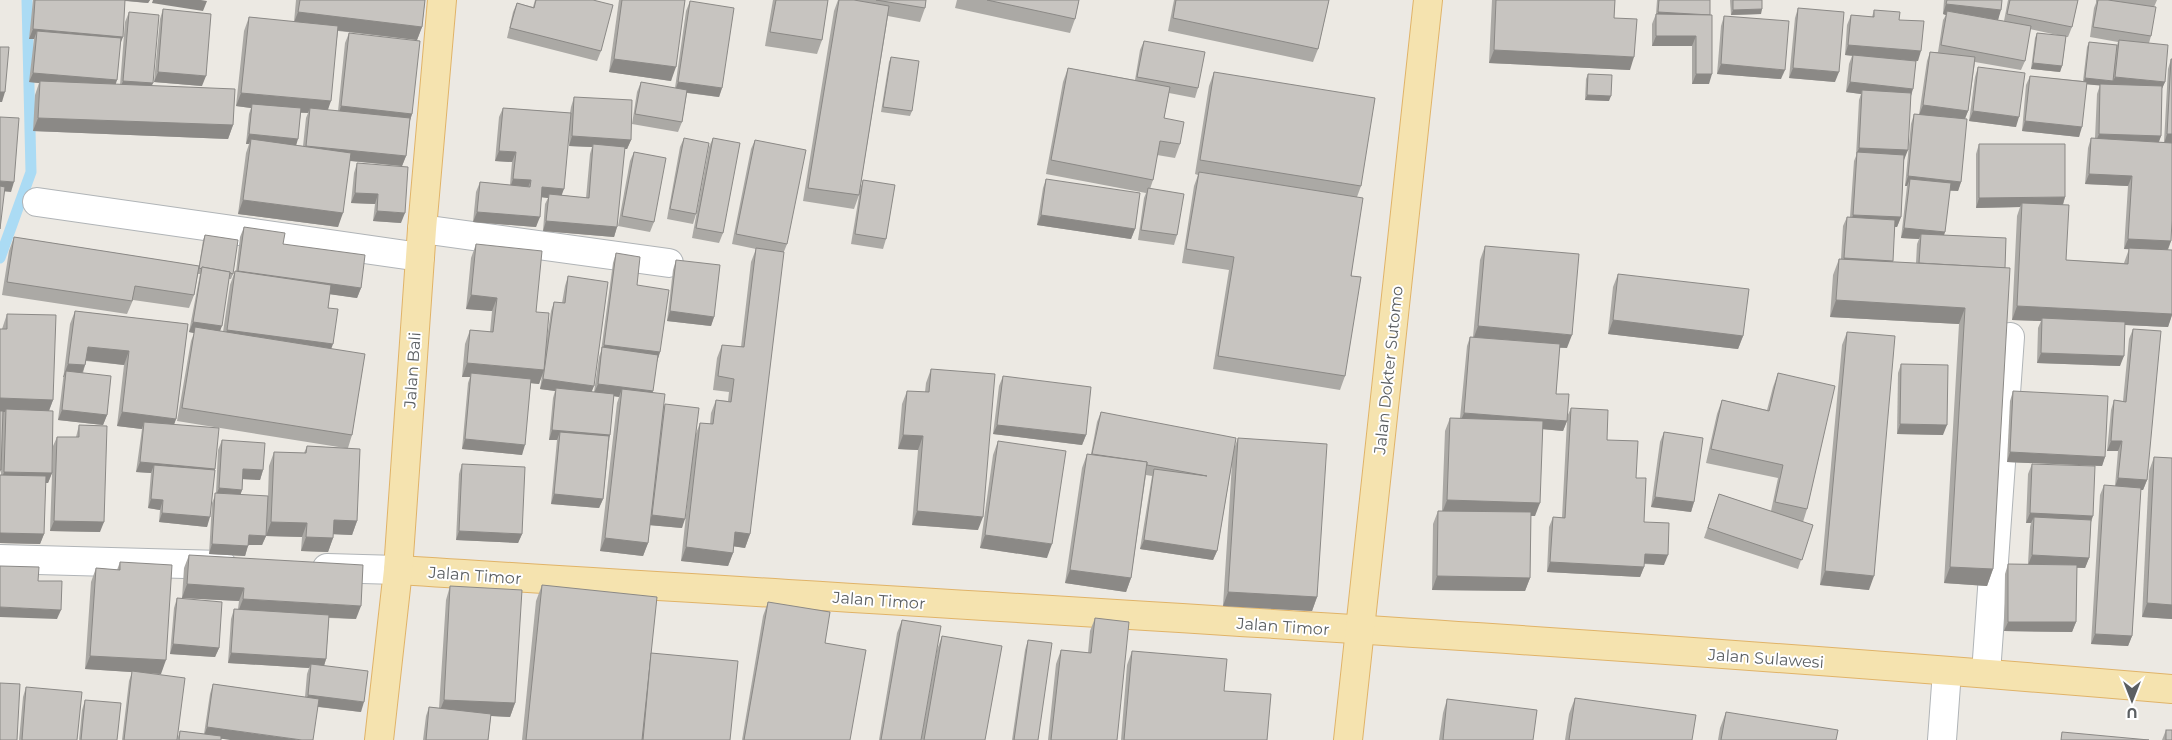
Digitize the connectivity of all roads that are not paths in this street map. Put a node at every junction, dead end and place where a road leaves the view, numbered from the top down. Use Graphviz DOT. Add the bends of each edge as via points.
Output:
graph roads {
  1 [pos="442,0"];
  2 [pos="1428,0"];
  3 [pos="37,202"];
  4 [pos="422,229"];
  5 [pos="420,257"];
  6 [pos="669,263"];
  7 [pos="2010,337"];
  8 [pos="0,559"];
  9 [pos="249,566"];
  10 [pos="298,567"];
  11 [pos="398,570"];
  12 [pos="1360,631"];
  13 [pos="1947,671"];
  14 [pos="1986,673"];
  15 [pos="2172,689"];
  16 [pos="379,740"];
  17 [pos="1348,740"];
  18 [pos="1942,740"];
  1 -- 4 [label="main road, Jalan Bali"];
  2 -- 12 [label="main road, Jalan Dokter Sutomo"];
  3 -- 5 [label="street"];
  4 -- 5 [label="main road, Jalan Bali"];
  4 -- 6 [label="street"];
  5 -- 11 [label="main road, Jalan Bali"];
  7 -- 14 [label="street"];
  8 -- 9 [label="street"];
  10 -- 11 [label="street"];
  11 -- 12 [label="main road, Jalan Timor"];
  11 -- 16 [label="main road, Jalan Bali"];
  12 -- 13 [label="main road, Jalan Sulawesi"];
  12 -- 17 [label="main road, Jalan Dokter Sutomo"];
  13 -- 14 [label="main road, Jalan Sulawesi"];
  13 -- 18 [label="street"];
  14 -- 15 [label="main road, Jalan Sulawesi"];
}
